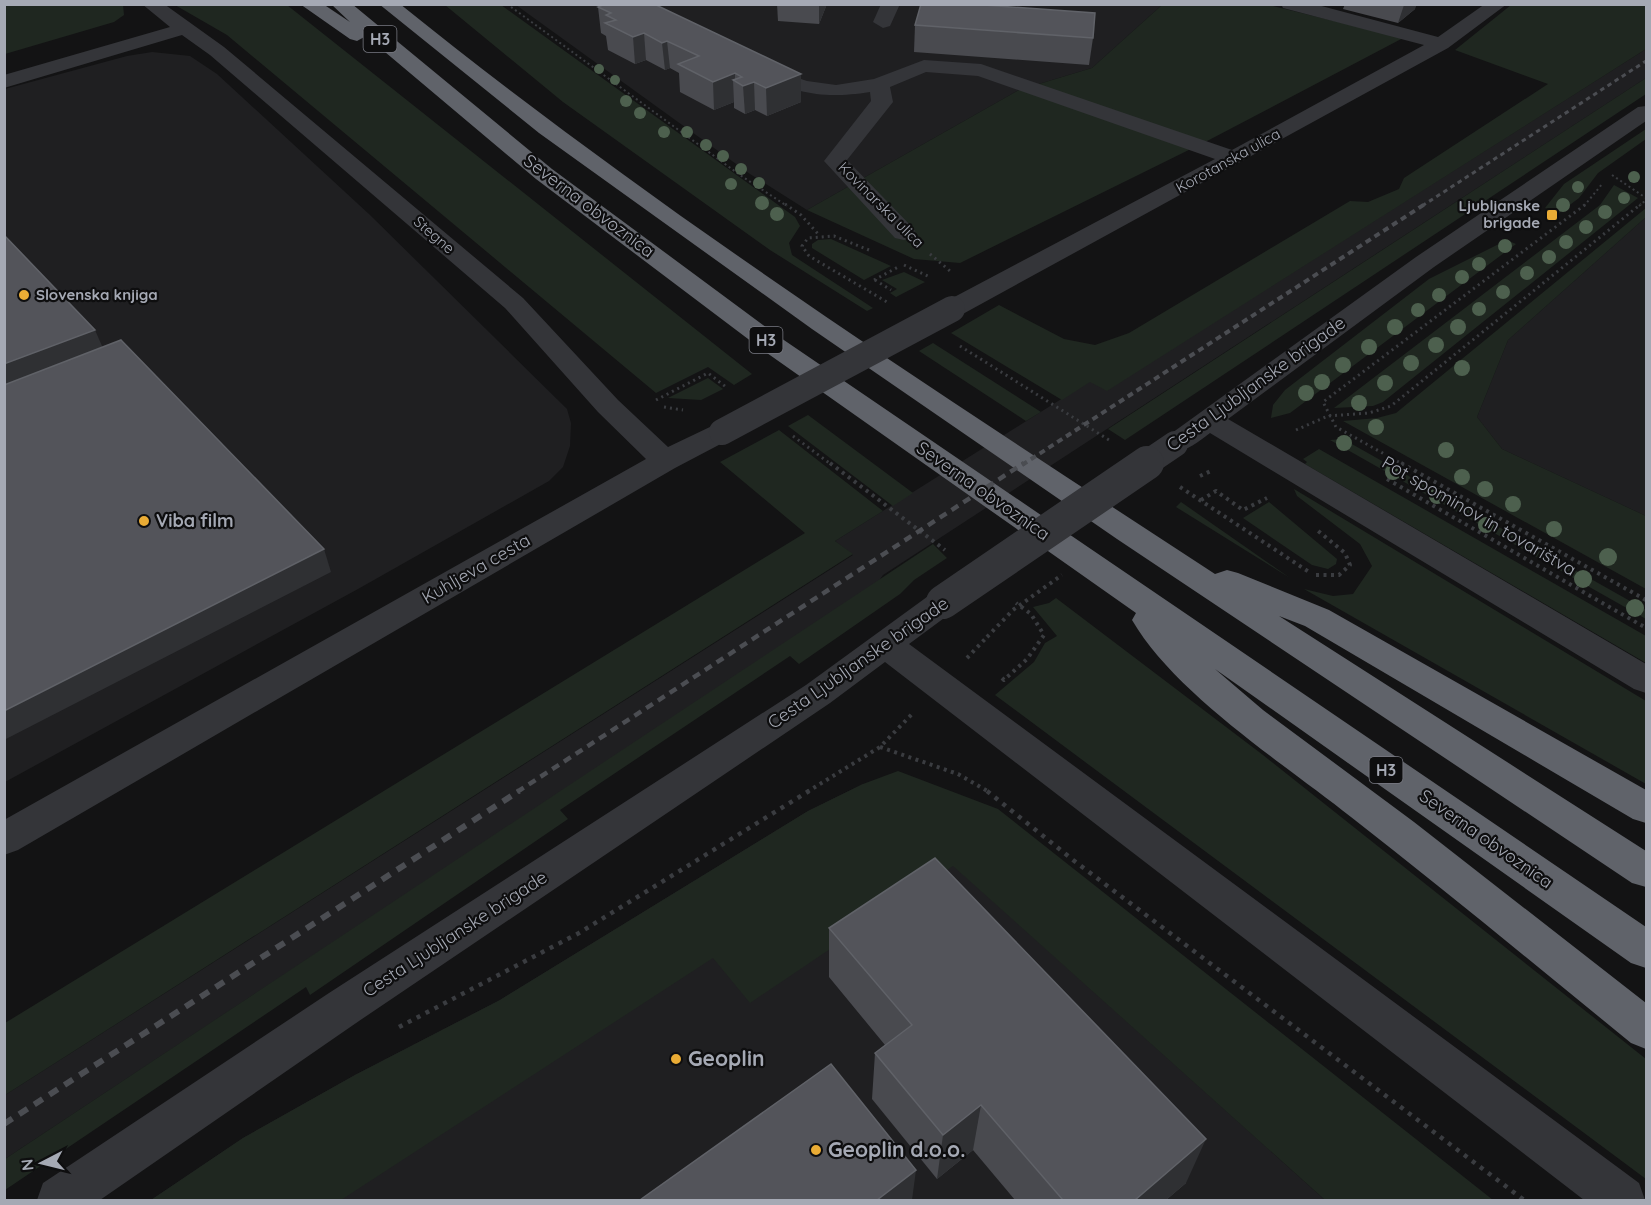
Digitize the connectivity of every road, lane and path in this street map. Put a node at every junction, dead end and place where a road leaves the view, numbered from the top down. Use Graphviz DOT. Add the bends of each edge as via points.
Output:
graph roads {
  1 [pos="151,4"];
  2 [pos="309,4"];
  3 [pos="340,4"];
  4 [pos="388,4"];
  5 [pos="416,4"];
  6 [pos="507,4"];
  7 [pos="1290,4"];
  8 [pos="1498,4"];
  9 [pos="186,28"];
  10 [pos="1441,44"];
  11 [pos="743,65"];
  12 [pos="465,66"];
  13 [pos="420,73"];
  14 [pos="4,82"];
  15 [pos="879,84"];
  16 [pos="1647,112"];
  17 [pos="1234,158"];
  18 [pos="1647,199"];
  19 [pos="904,232"];
  20 [pos="903,265"];
  21 [pos="879,296"];
  22 [pos="977,296"];
  23 [pos="889,302"];
  24 [pos="952,309"];
  25 [pos="958,345"];
  26 [pos="736,394"];
  27 [pos="656,400"];
  28 [pos="1328,416"];
  29 [pos="1209,420"];
  30 [pos="783,429"];
  31 [pos="1308,435"];
  32 [pos="1115,443"];
  33 [pos="665,461"];
  34 [pos="1380,476"];
  35 [pos="1172,481"];
  36 [pos="1272,494"];
  37 [pos="1201,500"];
  38 [pos="1316,529"];
  39 [pos="954,556"];
  40 [pos="1177,565"];
  41 [pos="1126,590"];
  42 [pos="1012,599"];
  43 [pos="1647,600"];
  44 [pos="1647,628"];
  45 [pos="987,637"];
  46 [pos="886,645"];
  47 [pos="969,656"];
  48 [pos="978,662"];
  49 [pos="995,674"];
  50 [pos="1647,680"];
  51 [pos="939,686"];
  52 [pos="880,747"];
  53 [pos="1647,808"];
  54 [pos="4,839"];
  55 [pos="1647,871"];
  56 [pos="1647,950"];
  57 [pos="397,1028"];
  58 [pos="1647,1029"];
  59 [pos="60,1200"];
  60 [pos="1524,1200"];
  61 [pos="1622,1200"];
  1 -- 9 [label="street, Stegne"];
  2 -- 13 [label="highway"];
  3 -- 13 [label="highway, Severna obvoznica / H3"];
  4 -- 12 [label="highway, Severna obvoznica / H3"];
  5 -- 12 [label="highway"];
  6 -- 21 [label="path" via="740,175 811,222 819,235 805,240 804,252"];
  7 -- 10 [label="street"];
  8 -- 10 [label="street, Korotanska ulica"];
  9 -- 14 [label="street"];
  9 -- 33 [label="street, Stegne" via="514,303 608,406"];
  10 -- 17 [label="street, Korotanska ulica"];
  11 -- 15 [label="street" via="804,87 836,91"];
  12 -- 40 [label="highway, Severna obvoznica / H3" via="728,260"];
  13 -- 41 [label="highway, Severna obvoznica / H3" via="544,174 769,342"];
  15 -- 17 [label="street" via="924,66 981,70"];
  15 -- 19 [label="street, Kovinarska ulica" via="882,102 835,161"];
  16 -- 29 [label="street, Cesta Ljubljanske brigade" via="1425,262"];
  17 -- 22 [label="street, Korotanska ulica"];
  18 -- 28 [label="path" via="1391,406 1370,413"];
  18 -- 28 [label="path" via="1610,174 1589,202 1323,402"];
  19 -- 22 [label="path, Kovinarska ulica"];
  20 -- 21 [label="path" via="874,280 891,290"];
  21 -- 23 [label="path"];
  22 -- 24 [label="street, Korotanska ulica"];
  24 -- 33 [label="street, Kuhljeva cesta, bridge"];
  25 -- 32 [label="path"];
  26 -- 27 [label="path" via="708,373"];
  28 -- 31 [label="path" via="1297,429"];
  28 -- 43 [label="path, Pot spominov in tovarištva" via="1336,427"];
  29 -- 46 [label="street, Cesta Ljubljanske brigade, bridge"];
  29 -- 50 [label="street"];
  30 -- 39 [label="path"];
  33 -- 54 [label="street, Kuhljeva cesta"];
  34 -- 44 [label="path, Pot spominov in tovarištva"];
  35 -- 37 [label="path"];
  36 -- 37 [label="path" via="1243,510 1216,491"];
  37 -- 38 [label="path" via="1310,573 1339,575 1348,568 1348,559"];
  40 -- 53 [label="highway" via="1243,585 1317,618"];
  40 -- 55 [label="highway, Severna obvoznica / H3"];
  41 -- 56 [label="highway, Severna obvoznica / H3"];
  41 -- 58 [label="highway" via="1164,640 1217,693"];
  42 -- 49 [label="path" via="1031,614 1044,635 1027,659 1004,680"];
  45 -- 47 [label="path"];
  46 -- 51 [label="street"];
  46 -- 59 [label="street, Cesta Ljubljanske brigade"];
  47 -- 48 [label="path"];
  47 -- 51 [label="path"];
  51 -- 52 [label="path"];
  51 -- 61 [label="street"];
  52 -- 57 [label="path" via="579,933"];
  52 -- 60 [label="path" via="958,774 986,790"];
}
